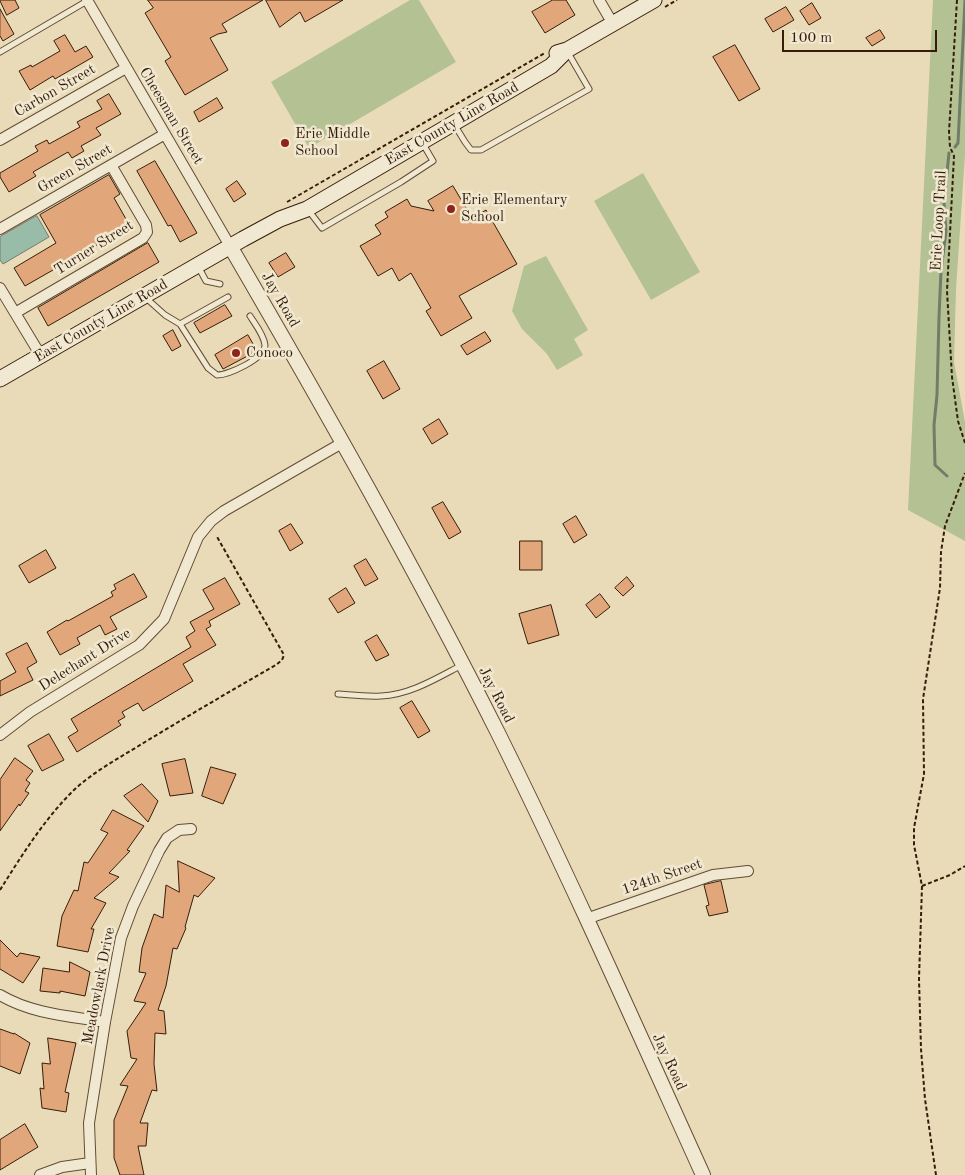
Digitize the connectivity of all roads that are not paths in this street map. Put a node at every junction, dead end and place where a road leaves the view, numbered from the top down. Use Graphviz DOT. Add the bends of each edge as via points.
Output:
graph roads {
  1 [pos="87,0"];
  2 [pos="599,0"];
  3 [pos="654,0"];
  4 [pos="613,24"];
  5 [pos="567,50"];
  6 [pos="0,52"];
  7 [pos="126,68"];
  8 [pos="454,123"];
  9 [pos="165,134"];
  10 [pos="0,140"];
  11 [pos="422,142"];
  12 [pos="111,165"];
  13 [pos="307,209"];
  14 [pos="280,219"];
  15 [pos="0,229"];
  16 [pos="230,246"];
  17 [pos="197,265"];
  18 [pos="220,284"];
  19 [pos="0,288"];
  20 [pos="144,296"];
  21 [pos="228,297"];
  22 [pos="15,313"];
  23 [pos="250,316"];
  24 [pos="180,324"];
  25 [pos="41,356"];
  26 [pos="0,379"];
  27 [pos="342,443"];
  28 [pos="463,665"];
  29 [pos="338,694"];
  30 [pos="0,735"];
  31 [pos="191,828"];
  32 [pos="748,871"];
  33 [pos="586,919"];
  34 [pos="0,995"];
  35 [pos="105,1022"];
  36 [pos="90,1163"];
  37 [pos="40,1175"];
  38 [pos="91,1175"];
  39 [pos="703,1175"];
  1 -- 6 [label="lane"];
  1 -- 7 [label="street, Cheesman Street"];
  2 -- 4 [label="street"];
  3 -- 4 [label="main road, East County Line Road"];
  4 -- 5 [label="main road, East County Line Road"];
  5 -- 8 [label="main road, East County Line Road" via="551,66"];
  5 -- 8 [label="lane" via="589,89 481,150 471,150"];
  5 -- 14 [label="main road, East County Line Road" via="552,55 301,200"];
  7 -- 9 [label="street, Cheesman Street"];
  7 -- 10 [label="street, Carbon Street"];
  8 -- 11 [label="main road, East County Line Road"];
  9 -- 12 [label="street, Green Street"];
  9 -- 16 [label="street, Cheesman Street"];
  11 -- 13 [label="main road, East County Line Road"];
  11 -- 13 [label="lane" via="433,161 338,219 322,228"];
  12 -- 15 [label="street, Green Street"];
  12 -- 22 [label="street, Turner Street" via="147,232 143,238"];
  13 -- 14 [label="main road, East County Line Road"];
  14 -- 16 [label="main road, East County Line Road"];
  16 -- 17 [label="main road, East County Line Road"];
  16 -- 27 [label="street, Jay Road"];
  17 -- 18 [label="lane" via="206,281"];
  17 -- 20 [label="main road, East County Line Road"];
  19 -- 22 [label="street"];
  20 -- 24 [label="lane"];
  20 -- 25 [label="main road, East County Line Road"];
  21 -- 24 [label="lane"];
  22 -- 25 [label="street"];
  23 -- 24 [label="lane" via="265,345 263,352 226,375 217,375 208,368"];
  25 -- 26 [label="main road, East County Line Road"];
  27 -- 28 [label="street, Jay Road"];
  27 -- 30 [label="street, Delechant Drive" via="211,521 198,537 164,619 152,633 139,645 30,712"];
  28 -- 29 [label="lane" via="403,693 382,696"];
  28 -- 33 [label="street, Jay Road"];
  31 -- 35 [label="street, Meadowlark Drive" via="178,830 168,838 134,906 121,938"];
  32 -- 33 [label="street, 124th Street" via="714,875"];
  33 -- 39 [label="street, Jay Road"];
  34 -- 35 [label="street" via="33,1010"];
  35 -- 36 [label="street, Meadowlark Drive" via="90,1123"];
  36 -- 37 [label="street" via="62,1167"];
  36 -- 38 [label="street, Meadowlark Drive"];
}
